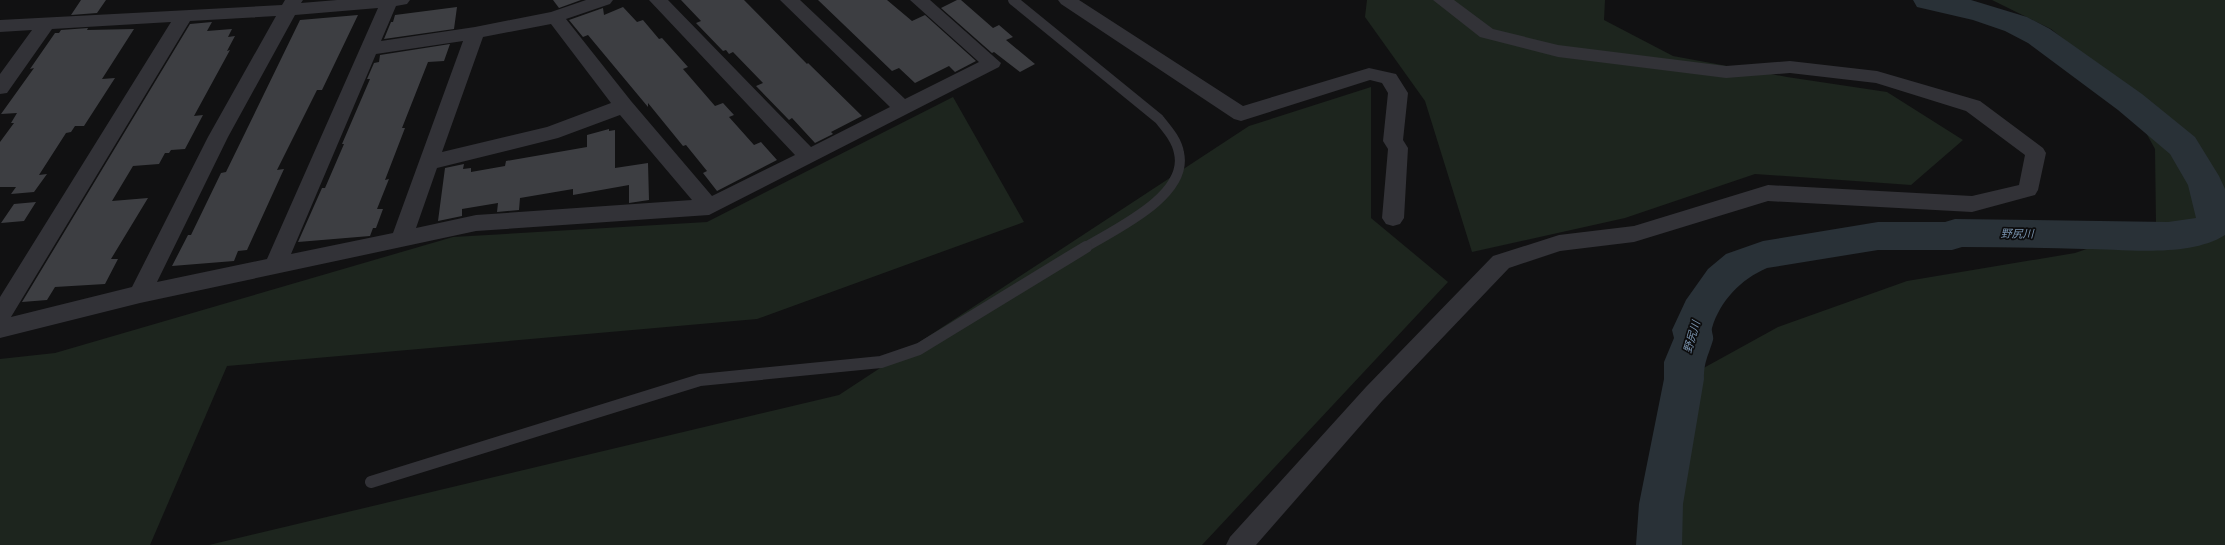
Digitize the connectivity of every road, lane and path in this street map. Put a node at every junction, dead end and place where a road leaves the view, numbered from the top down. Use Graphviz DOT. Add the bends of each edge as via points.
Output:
graph roads {
  1 [pos="604,0"];
  2 [pos="658,0"];
  3 [pos="789,0"];
  4 [pos="919,0"];
  5 [pos="1012,0"];
  6 [pos="1067,0"];
  7 [pos="1442,0"];
  8 [pos="395,1"];
  9 [pos="291,5"];
  10 [pos="555,16"];
  11 [pos="183,17"];
  12 [pos="47,23"];
  13 [pos="0,26"];
  14 [pos="475,33"];
  15 [pos="369,49"];
  16 [pos="0,88"];
  17 [pos="624,106"];
  18 [pos="903,108"];
  19 [pos="808,156"];
  20 [pos="427,163"];
  21 [pos="709,206"];
  22 [pos="1393,218"];
  23 [pos="400,239"];
  24 [pos="275,265"];
  25 [pos="140,294"];
  26 [pos="0,316"];
  27 [pos="0,329"];
  28 [pos="371,482"];
  29 [pos="1239,545"];
  1 -- 10 [label="street"];
  2 -- 19 [label="street"];
  3 -- 18 [label="street"];
  4 -- 18 [label="street" via="992,63"];
  5 -- 28 [label="lane" via="1159,120 1176,140 1181,161 1176,178 1157,203 919,349 882,362 700,380"];
  6 -- 22 [label="street" via="1241,114 1368,74 1389,78 1398,93 1393,141 1398,148"];
  7 -- 29 [label="street" via="1487,33 1558,51 1726,72 1790,67 1877,77 1973,106 2036,153 2028,190 1972,204 1768,193 1634,234 1559,243 1501,262 1374,394"];
  8 -- 9 [label="street"];
  8 -- 15 [label="street"];
  9 -- 11 [label="street"];
  9 -- 25 [label="street" via="218,137"];
  10 -- 14 [label="street"];
  10 -- 17 [label="street"];
  11 -- 12 [label="street"];
  11 -- 26 [label="street"];
  12 -- 13 [label="street"];
  12 -- 16 [label="street"];
  14 -- 15 [label="street"];
  14 -- 20 [label="street"];
  15 -- 24 [label="street"];
  17 -- 20 [label="street" via="551,133"];
  17 -- 21 [label="street"];
  18 -- 19 [label="street"];
  19 -- 21 [label="street"];
  20 -- 23 [label="street"];
  21 -- 23 [label="street" via="476,223"];
  23 -- 24 [label="street"];
  24 -- 25 [label="street"];
  25 -- 27 [label="street"];
}
